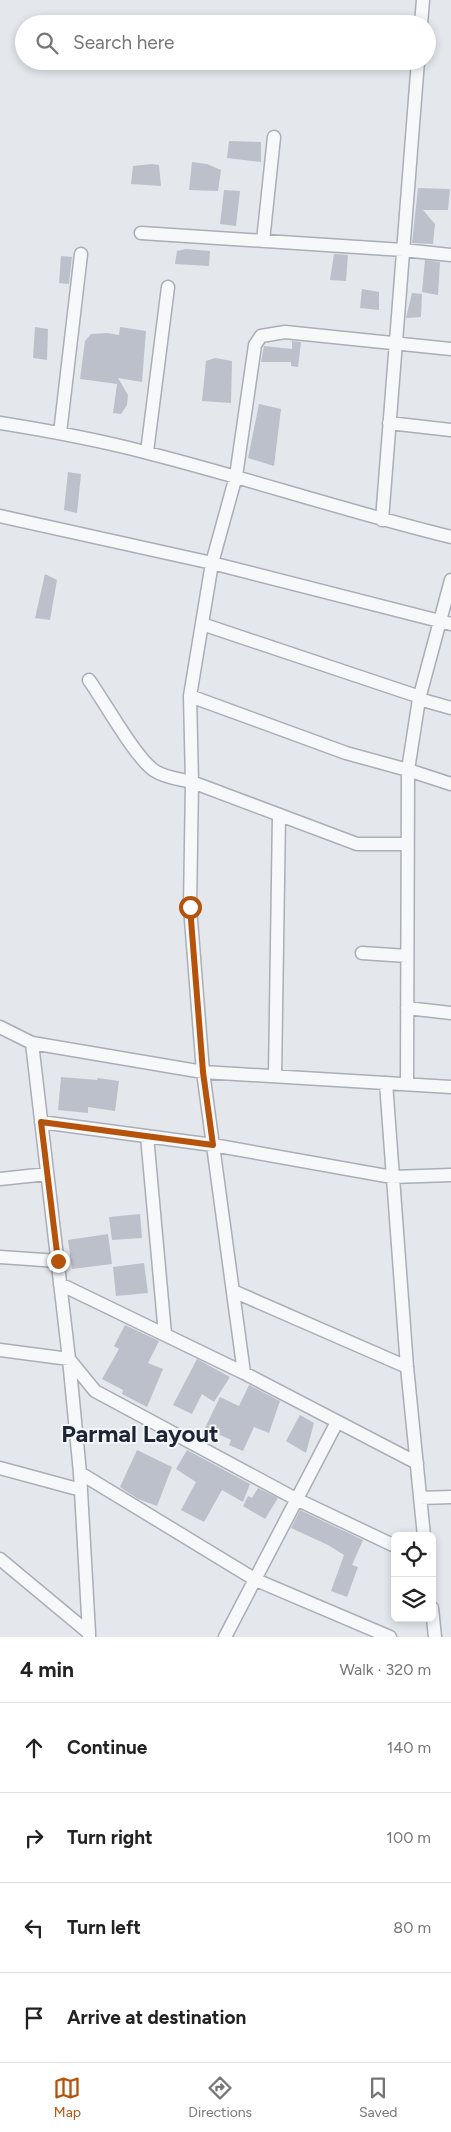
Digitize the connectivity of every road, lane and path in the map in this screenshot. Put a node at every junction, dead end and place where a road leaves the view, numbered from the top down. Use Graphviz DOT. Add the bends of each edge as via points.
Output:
graph roads {
  1 [pos="423,0"];
  2 [pos="422,15"];
  3 [pos="417,70"];
  4 [pos="274,136"];
  5 [pos="140,233"];
  6 [pos="263,241"];
  7 [pos="403,250"];
  8 [pos="81,254"];
  9 [pos="451,255"];
  10 [pos="168,287"];
  11 [pos="396,343"];
  12 [pos="451,349"];
  13 [pos="0,423"];
  14 [pos="389,423"];
  15 [pos="451,430"];
  16 [pos="60,433"];
  17 [pos="147,452"];
  18 [pos="236,476"];
  19 [pos="0,516"];
  20 [pos="382,520"];
  21 [pos="451,537"];
  22 [pos="212,563"];
  23 [pos="451,580"];
  24 [pos="446,623"];
  25 [pos="202,624"];
  26 [pos="89,680"];
  27 [pos="190,696"];
  28 [pos="420,698"];
  29 [pos="451,708"];
  30 [pos="408,770"];
  31 [pos="192,782"];
  32 [pos="451,784"];
  33 [pos="279,815"];
  34 [pos="407,844"];
  35 [pos="362,953"];
  36 [pos="407,956"];
  37 [pos="407,1008"];
  38 [pos="451,1012"];
  39 [pos="0,1027"];
  40 [pos="32,1043"];
  41 [pos="203,1072"];
  42 [pos="275,1076"];
  43 [pos="386,1083"];
  44 [pos="407,1084"];
  45 [pos="451,1087"];
  46 [pos="41,1122"];
  47 [pos="147,1136"];
  48 [pos="213,1145"];
  49 [pos="47,1174"];
  50 [pos="451,1175"];
  51 [pos="392,1177"];
  52 [pos="0,1179"];
  53 [pos="0,1257"];
  54 [pos="58,1261"];
  55 [pos="60,1284"];
  56 [pos="233,1291"];
  57 [pos="165,1334"];
  58 [pos="0,1350"];
  59 [pos="69,1359"];
  60 [pos="407,1367"];
  61 [pos="244,1373"];
  62 [pos="337,1422"];
  63 [pos="416,1463"];
  64 [pos="0,1468"];
  65 [pos="80,1473"];
  66 [pos="81,1490"];
  67 [pos="451,1497"];
  68 [pos="420,1498"];
  69 [pos="296,1499"];
  70 [pos="424,1532"];
  71 [pos="391,1544"];
  72 [pos="0,1559"];
  73 [pos="256,1580"];
  74 [pos="434,1622"];
  75 [pos="89,1635"];
  76 [pos="225,1637"];
  77 [pos="390,1637"];
  78 [pos="436,1637"];
  1 -- 2 [label="street"];
  3 -- 7 [label="street"];
  4 -- 6 [label="street"];
  5 -- 6 [label="street"];
  6 -- 7 [label="street"];
  7 -- 9 [label="street"];
  7 -- 11 [label="street"];
  8 -- 16 [label="street"];
  10 -- 17 [label="street"];
  11 -- 12 [label="street"];
  11 -- 14 [label="street"];
  11 -- 18 [label="street" via="285,332 261,336 255,346"];
  13 -- 16 [label="street"];
  14 -- 15 [label="street"];
  14 -- 20 [label="street"];
  16 -- 17 [label="street"];
  17 -- 18 [label="street"];
  18 -- 20 [label="street"];
  18 -- 22 [label="street"];
  19 -- 22 [label="street"];
  20 -- 21 [label="street"];
  22 -- 24 [label="street"];
  22 -- 25 [label="street"];
  23 -- 24 [label="street"];
  24 -- 28 [label="street"];
  25 -- 27 [label="street"];
  25 -- 28 [label="street"];
  26 -- 31 [label="street" via="147,765 165,776"];
  27 -- 30 [label="street" via="346,753"];
  27 -- 31 [label="street"];
  28 -- 29 [label="street"];
  28 -- 30 [label="street"];
  30 -- 32 [label="street"];
  30 -- 34 [label="street"];
  31 -- 33 [label="street"];
  31 -- 41 [label="street" via="190,907"];
  33 -- 34 [label="street" via="357,844"];
  33 -- 42 [label="street"];
  34 -- 36 [label="street"];
  35 -- 36 [label="street"];
  36 -- 37 [label="street"];
  37 -- 38 [label="street"];
  37 -- 44 [label="street"];
  39 -- 40 [label="street"];
  40 -- 41 [label="street"];
  40 -- 46 [label="street"];
  41 -- 42 [label="street"];
  41 -- 48 [label="street"];
  42 -- 43 [label="street"];
  43 -- 44 [label="street"];
  43 -- 51 [label="street"];
  44 -- 45 [label="street"];
  46 -- 47 [label="street"];
  46 -- 49 [label="street"];
  47 -- 48 [label="street"];
  47 -- 57 [label="street"];
  48 -- 51 [label="street"];
  48 -- 56 [label="street"];
  49 -- 52 [label="street"];
  49 -- 54 [label="street"];
  50 -- 51 [label="street"];
  51 -- 60 [label="street"];
  53 -- 54 [label="street"];
  54 -- 55 [label="street"];
  55 -- 57 [label="street"];
  55 -- 59 [label="street"];
  56 -- 60 [label="street"];
  56 -- 61 [label="street"];
  57 -- 61 [label="street"];
  58 -- 59 [label="street"];
  59 -- 65 [label="street"];
  59 -- 69 [label="street" via="95,1390"];
  60 -- 63 [label="street"];
  61 -- 62 [label="street"];
  62 -- 63 [label="street"];
  62 -- 69 [label="street"];
  63 -- 68 [label="street"];
  64 -- 66 [label="street"];
  65 -- 66 [label="street"];
  65 -- 73 [label="street"];
  66 -- 75 [label="street"];
  67 -- 68 [label="street"];
  68 -- 70 [label="street"];
  69 -- 71 [label="street"];
  69 -- 73 [label="street"];
  72 -- 75 [label="street"];
  73 -- 76 [label="street"];
  73 -- 77 [label="street"];
  74 -- 78 [label="street"];
}
